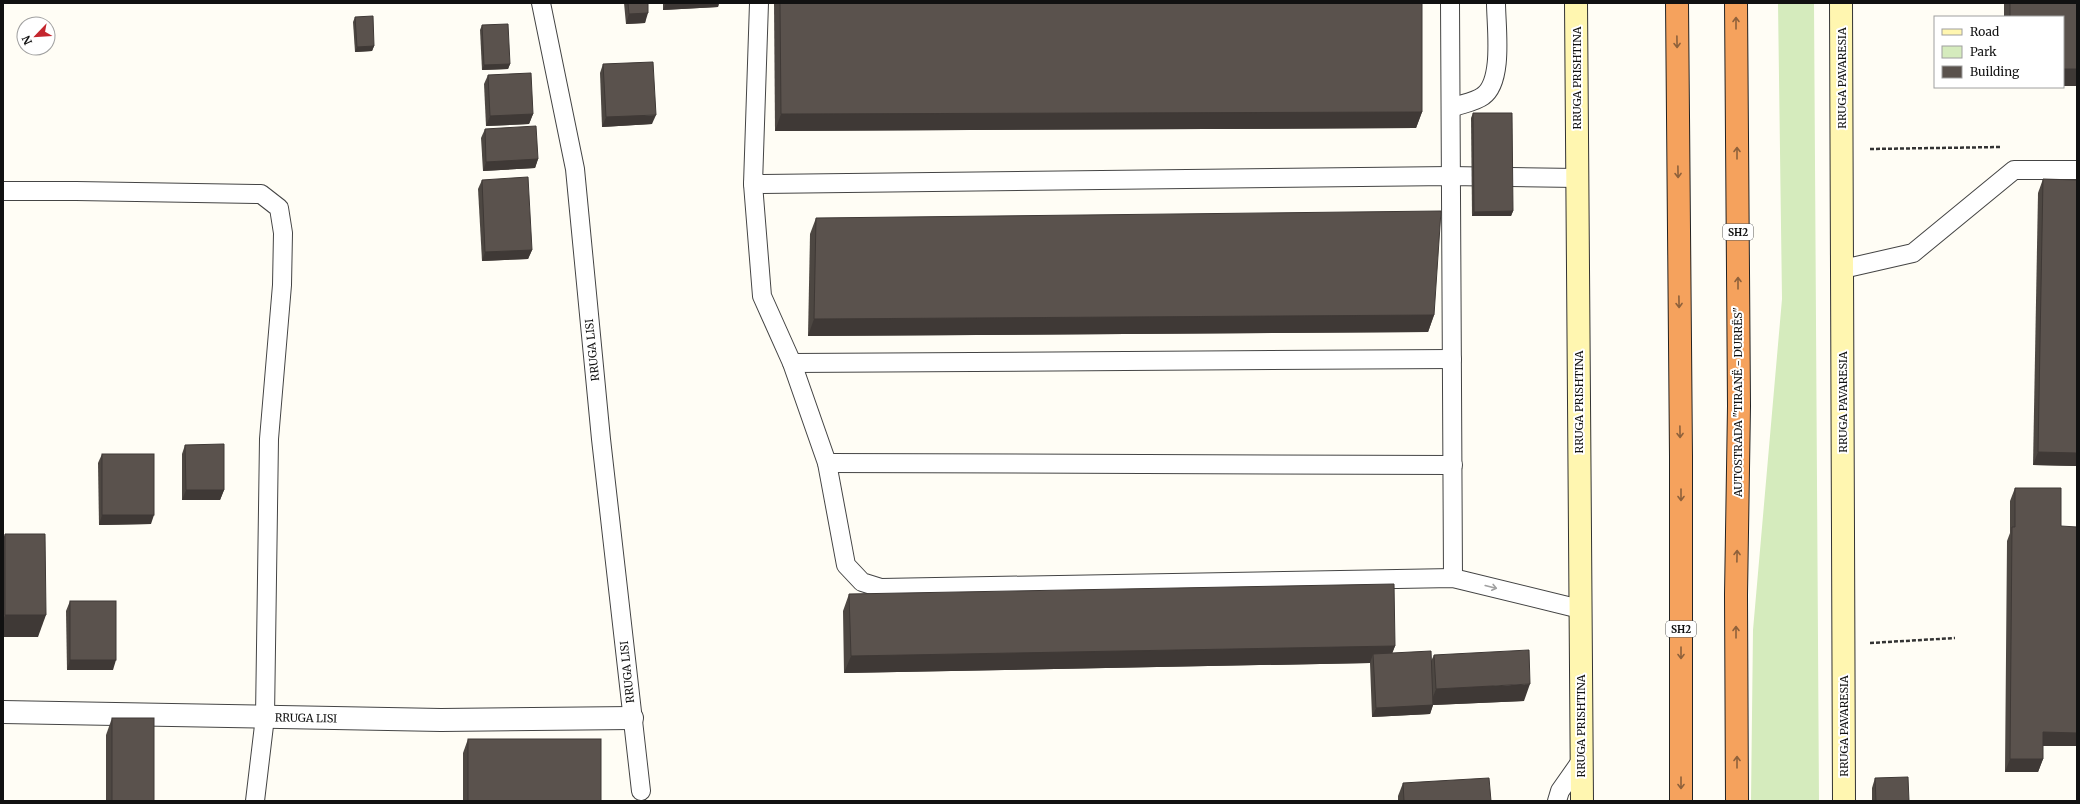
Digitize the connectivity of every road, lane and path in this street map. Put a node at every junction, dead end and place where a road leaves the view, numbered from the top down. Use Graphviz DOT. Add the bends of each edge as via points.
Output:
graph roads {
  1 [pos="541,3"];
  2 [pos="759,3"];
  3 [pos="1450,3"];
  4 [pos="1496,3"];
  5 [pos="1576,3"];
  6 [pos="1676,3"];
  7 [pos="1736,3"];
  8 [pos="1841,3"];
  9 [pos="1451,108"];
  10 [pos="2006,147"];
  11 [pos="1842,149"];
  12 [pos="2077,170"];
  13 [pos="1451,176"];
  14 [pos="1577,178"];
  15 [pos="753,184"];
  16 [pos="3,192"];
  17 [pos="1843,269"];
  18 [pos="1452,359"];
  19 [pos="792,363"];
  20 [pos="827,463"];
  21 [pos="1452,465"];
  22 [pos="1454,578"];
  23 [pos="1580,609"];
  24 [pos="1955,638"];
  25 [pos="1844,645"];
  26 [pos="3,712"];
  27 [pos="264,717"];
  28 [pos="632,718"];
  29 [pos="1581,761"];
  30 [pos="641,791"];
  31 [pos="255,801"];
  32 [pos="1557,801"];
  33 [pos="1582,801"];
  34 [pos="1680,801"];
  35 [pos="1737,801"];
  36 [pos="1844,801"];
  1 -- 28 [label="lane, RRUGA LISI" via="575,169"];
  2 -- 15 [label="lane"];
  3 -- 9 [label="lane"];
  4 -- 9 [label="lane" via="1496,70 1492,85 1483,96"];
  5 -- 14 [label="main road, RRUGA PRISHTINA"];
  6 -- 34 [label="highway, SH2, one-way" via="1681,456"];
  35 -- 7 [label="highway, AUTOSTRADA \"TIRANË - DURRËS\" / SH2, one-way" via="1736,595 1739,406"];
  8 -- 11 [label="main road, RRUGA PAVARESIA"];
  9 -- 13 [label="lane"];
  10 -- 11 [label="path"];
  11 -- 17 [label="main road, RRUGA PAVARESIA"];
  12 -- 17 [label="lane" via="2014,170 1913,253"];
  13 -- 14 [label="lane"];
  13 -- 15 [label="lane"];
  13 -- 18 [label="lane"];
  14 -- 23 [label="main road, RRUGA PRISHTINA"];
  15 -- 19 [label="lane" via="762,296"];
  16 -- 27 [label="lane" via="261,194 279,208 283,233 282,285 269,439"];
  17 -- 25 [label="main road, RRUGA PAVARESIA"];
  18 -- 19 [label="lane"];
  18 -- 21 [label="lane"];
  19 -- 20 [label="lane"];
  20 -- 21 [label="lane"];
  20 -- 22 [label="lane" via="846,565 862,582 881,588"];
  21 -- 22 [label="lane"];
  22 -- 23 [label="lane, one-way"];
  23 -- 29 [label="main road, RRUGA PRISHTINA"];
  24 -- 25 [label="path"];
  25 -- 36 [label="main road, RRUGA PAVARESIA"];
  26 -- 27 [label="street, RRUGA LISI"];
  27 -- 28 [label="street, RRUGA LISI" via="441,720"];
  27 -- 31 [label="lane"];
  28 -- 30 [label="lane"];
  29 -- 32 [label="lane" via="1560,791"];
  29 -- 33 [label="main road, RRUGA PRISHTINA"];
}
